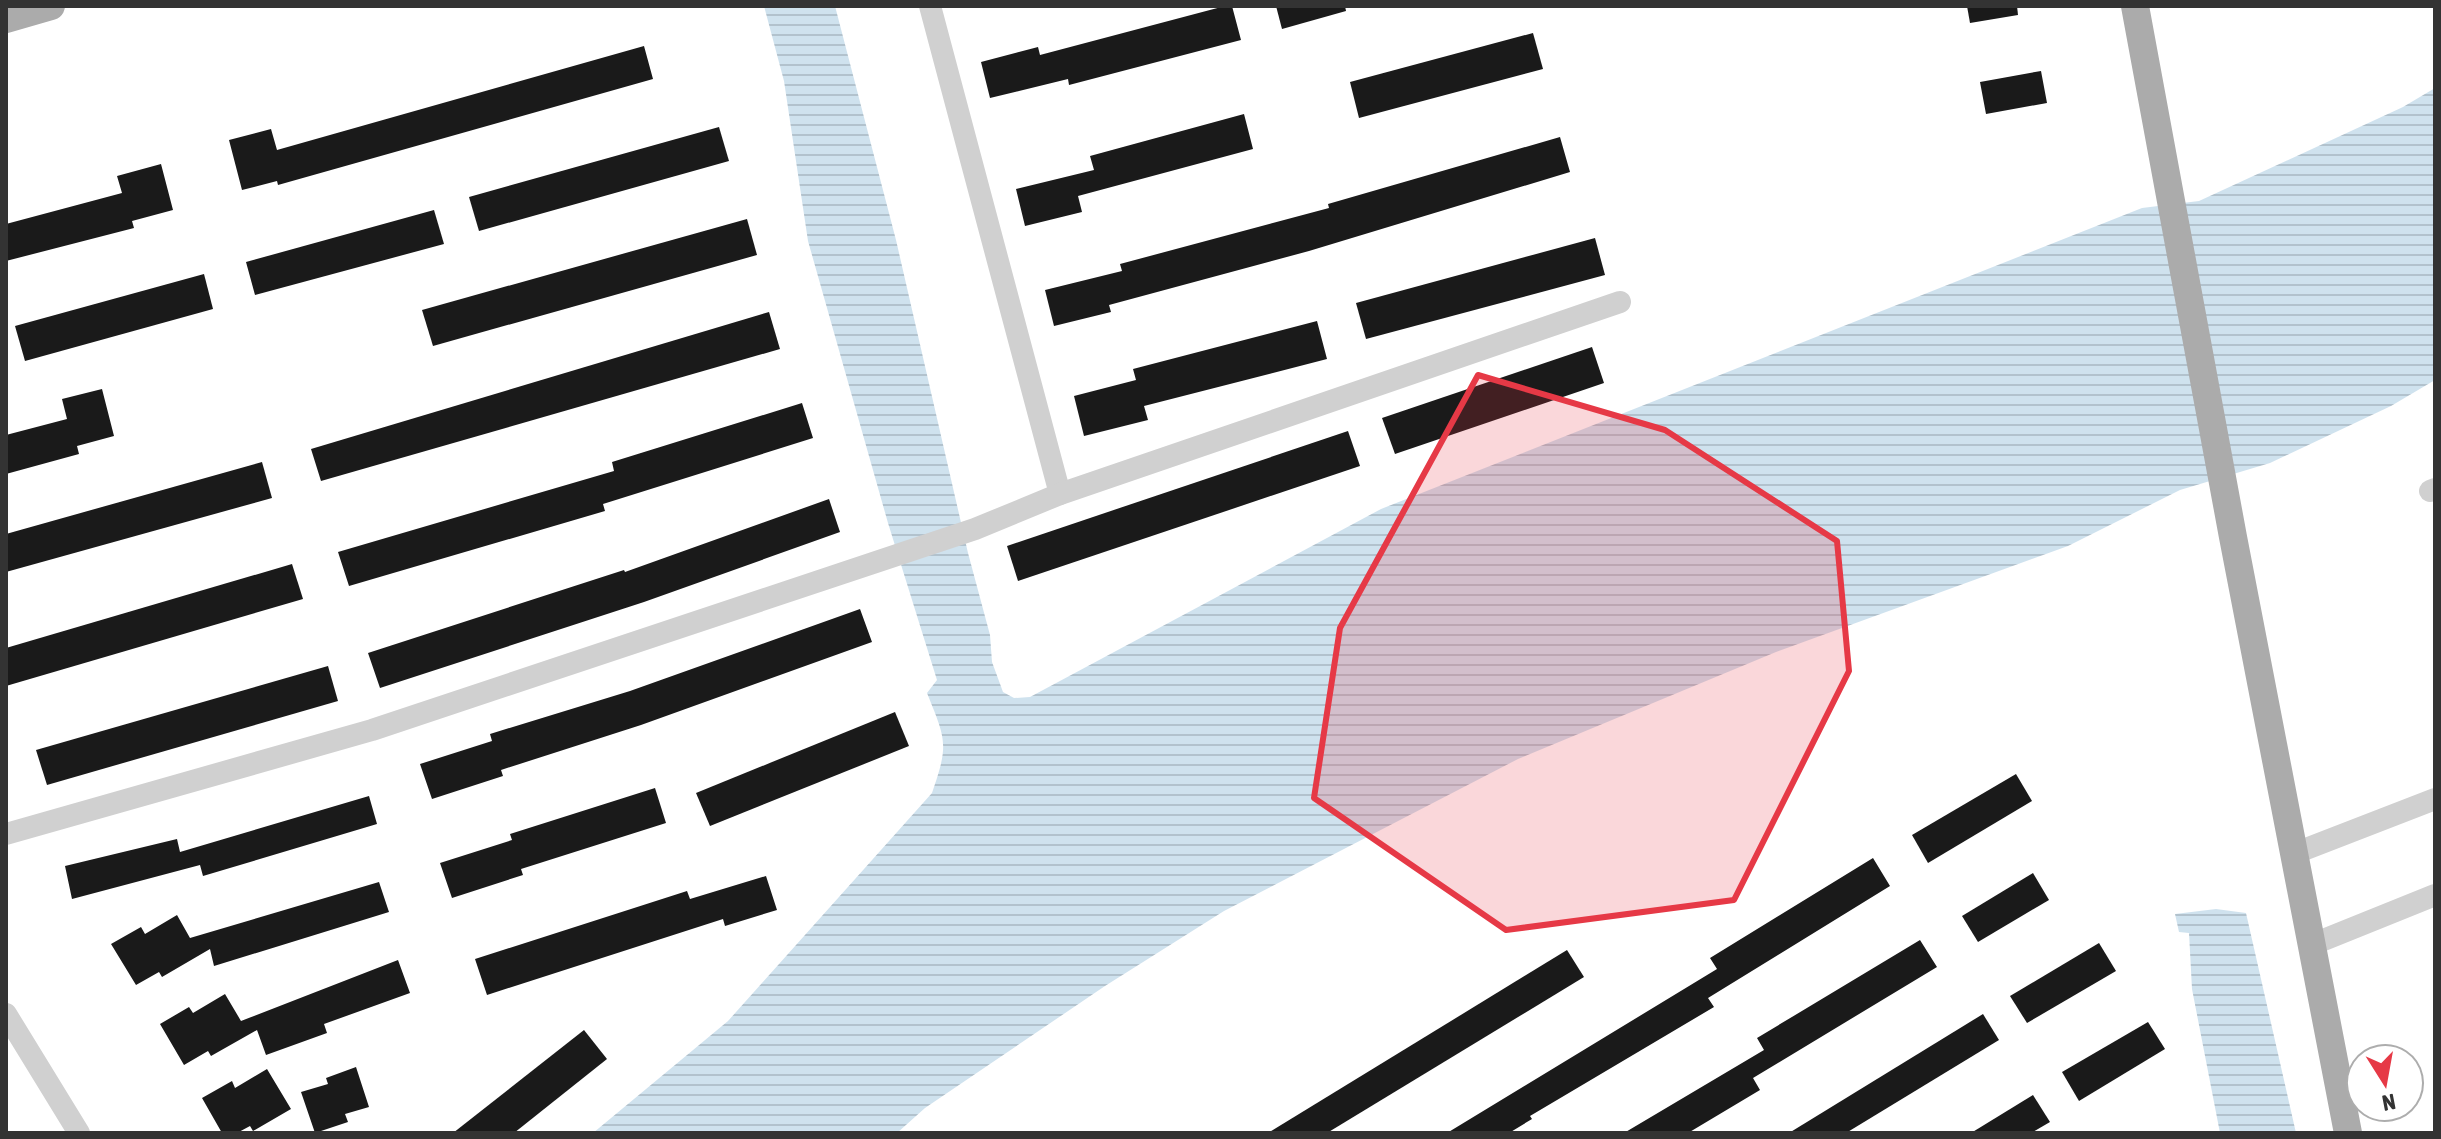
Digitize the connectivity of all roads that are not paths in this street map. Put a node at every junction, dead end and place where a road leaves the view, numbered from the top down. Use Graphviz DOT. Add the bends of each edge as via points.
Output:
graph roads {
  1 [pos="51,6"];
  2 [pos="930,6"];
  3 [pos="2135,6"];
  4 [pos="6,19"];
  5 [pos="1620,302"];
  6 [pos="1060,494"];
  7 [pos="2435,799"];
  8 [pos="6,834"];
  9 [pos="2293,854"];
  10 [pos="2435,895"];
  11 [pos="2311,945"];
  12 [pos="6,1014"];
  13 [pos="79,1133"];
  14 [pos="2348,1133"];
  1 -- 4 [label="main road"];
  2 -- 6 [label="street"];
  3 -- 9 [label="main road"];
  5 -- 6 [label="street"];
  6 -- 8 [label="street" via="975,529 372,730"];
  7 -- 9 [label="street"];
  9 -- 11 [label="main road"];
  10 -- 11 [label="street"];
  11 -- 14 [label="main road"];
  12 -- 13 [label="street"];
}
